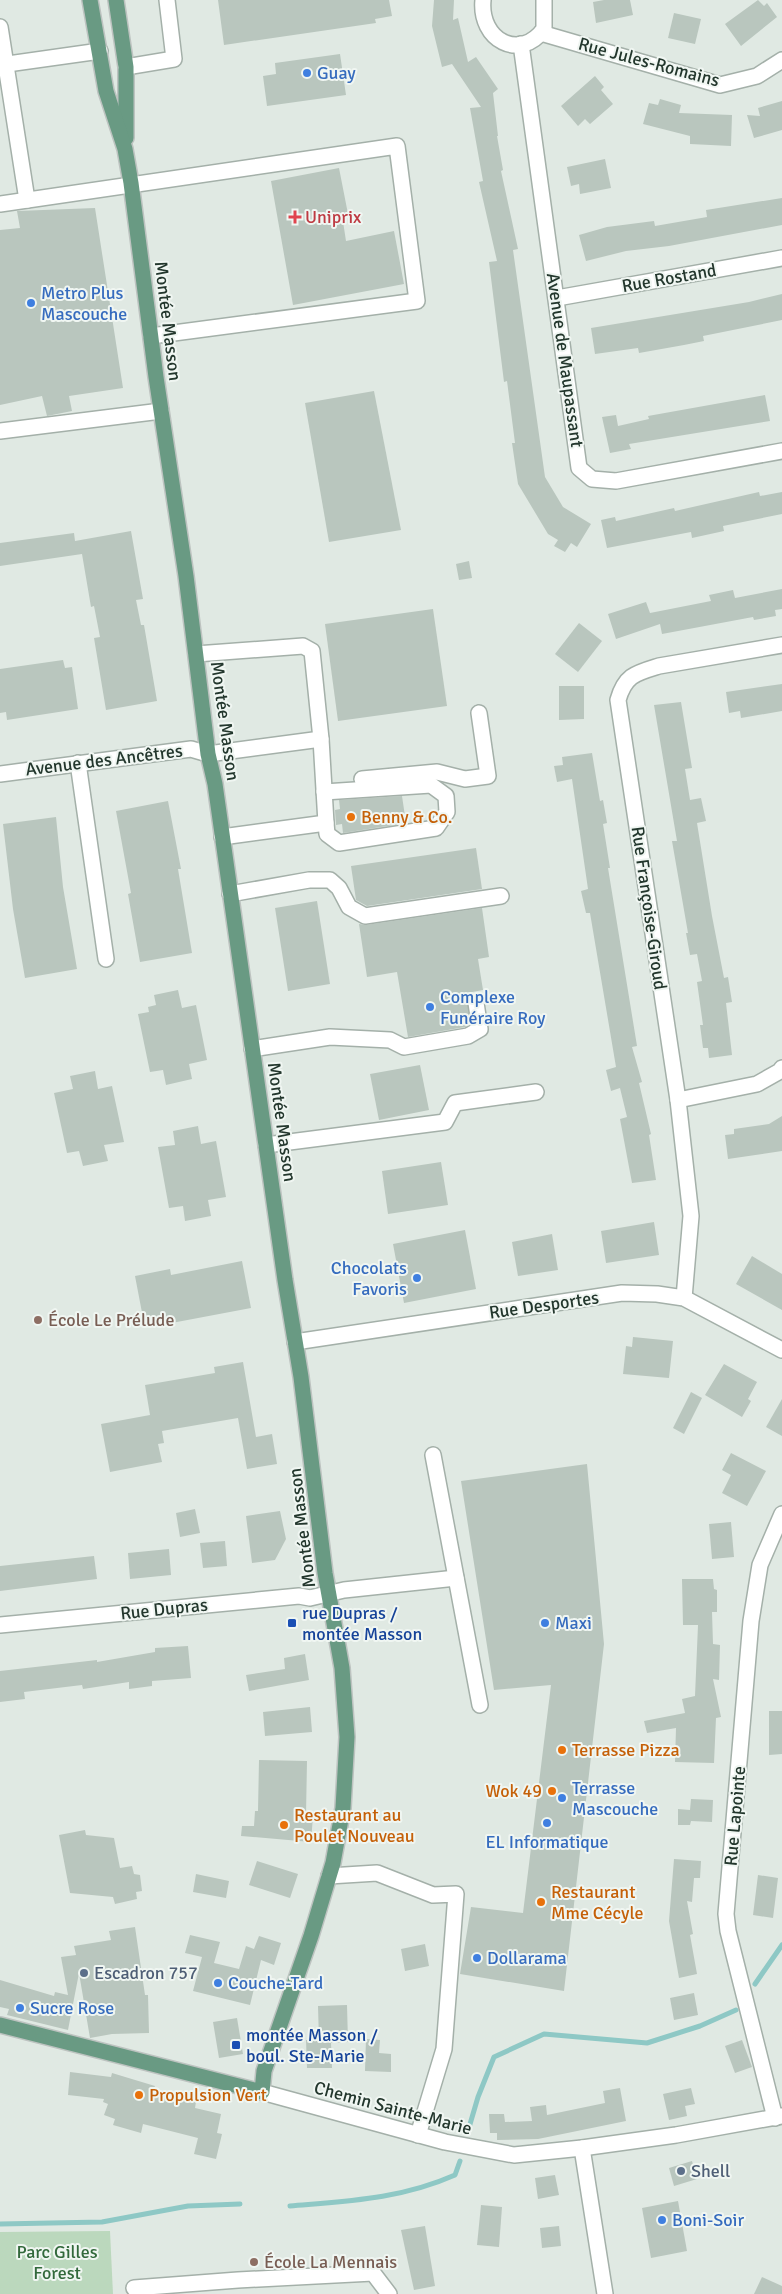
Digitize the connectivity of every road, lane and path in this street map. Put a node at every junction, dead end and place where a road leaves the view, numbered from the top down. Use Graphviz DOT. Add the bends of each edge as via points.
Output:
graph roads {
  1 [pos="90,0"];
  2 [pos="116,0"];
  3 [pos="167,0"];
  4 [pos="483,0"];
  5 [pos="544,0"];
  6 [pos="0,26"];
  7 [pos="541,33"];
  8 [pos="521,44"];
  9 [pos="100,51"];
  10 [pos="782,60"];
  11 [pos="3,65"];
  12 [pos="126,67"];
  13 [pos="125,149"];
  14 [pos="131,184"];
  15 [pos="26,200"];
  16 [pos="0,204"];
  17 [pos="782,258"];
  18 [pos="557,298"];
  19 [pos="151,336"];
  20 [pos="161,411"];
  21 [pos="0,431"];
  22 [pos="782,451"];
  23 [pos="782,645"];
  24 [pos="196,654"];
  25 [pos="479,713"];
  26 [pos="321,739"];
  27 [pos="208,754"];
  28 [pos="78,762"];
  29 [pos="0,774"];
  30 [pos="324,787"];
  31 [pos="326,823"];
  32 [pos="222,837"];
  33 [pos="230,894"];
  34 [pos="501,896"];
  35 [pos="106,959"];
  36 [pos="476,1003"];
  37 [pos="252,1049"];
  38 [pos="782,1068"];
  39 [pos="536,1092"];
  40 [pos="678,1100"];
  41 [pos="266,1145"];
  42 [pos="684,1298"];
  43 [pos="295,1342"];
  44 [pos="782,1350"];
  45 [pos="433,1455"];
  46 [pos="782,1514"];
  47 [pos="456,1578"];
  48 [pos="329,1594"];
  49 [pos="0,1625"];
  50 [pos="480,1705"];
  51 [pos="329,1876"];
  52 [pos="0,2025"];
  53 [pos="262,2092"];
  54 [pos="778,2117"];
  55 [pos="418,2135"];
  56 [pos="582,2148"];
  57 [pos="134,2288"];
  58 [pos="389,2294"];
  59 [pos="605,2294"];
  1 -- 9 [label="main road, Montée Masson"];
  2 -- 12 [label="main road, Montée Masson"];
  3 -- 12 [label="street" via="174,59"];
  4 -- 8 [label="street" via="483,17 496,39 508,44"];
  5 -- 7 [label="street" via="546,19"];
  6 -- 11 [label="street"];
  7 -- 8 [label="street"];
  7 -- 10 [label="street, Rue Jules-Romains" via="720,85 756,76"];
  8 -- 18 [label="street, Avenue de Maupassant"];
  9 -- 11 [label="street"];
  9 -- 13 [label="main road, Montée Masson" via="106,91"];
  11 -- 15 [label="street"];
  12 -- 13 [label="main road, Montée Masson"];
  13 -- 14 [label="main road, Montée Masson"];
  14 -- 15 [label="street"];
  14 -- 19 [label="main road, Montée Masson"];
  14 -- 19 [label="street" via="397,146 417,301"];
  15 -- 16 [label="street"];
  17 -- 18 [label="street, Rue Rostand"];
  18 -- 22 [label="street, Avenue de Maupassant" via="579,468 592,479 616,481"];
  19 -- 20 [label="main road, Montée Masson"];
  20 -- 21 [label="street"];
  20 -- 24 [label="main road, Montée Masson"];
  23 -- 40 [label="street, Rue Françoise-Giroud" via="640,672 629,678 618,700"];
  24 -- 26 [label="street" via="302,646 312,651"];
  24 -- 27 [label="main road, Montée Masson"];
  25 -- 30 [label="street" via="488,776 466,779 437,772"];
  26 -- 27 [label="street, Avenue des Ancêtres"];
  26 -- 30 [label="street"];
  27 -- 28 [label="street, Avenue des Ancêtres" via="191,748"];
  27 -- 32 [label="main road, Montée Masson"];
  28 -- 29 [label="street, Avenue des Ancêtres"];
  28 -- 35 [label="street"];
  30 -- 31 [label="street"];
  30 -- 31 [label="street" via="431,785 446,796 448,812 436,828 339,842 327,834"];
  31 -- 32 [label="street"];
  32 -- 33 [label="main road, Montée Masson"];
  33 -- 34 [label="street" via="309,880 330,880 339,888 349,907 365,916"];
  33 -- 37 [label="main road, Montée Masson"];
  36 -- 37 [label="street" via="480,1029 468,1036 404,1047 390,1040 330,1038"];
  37 -- 41 [label="main road, Montée Masson"];
  38 -- 40 [label="street" via="757,1084"];
  39 -- 41 [label="street" via="455,1103 445,1122"];
  40 -- 42 [label="street, Rue Françoise-Giroud" via="691,1216"];
  41 -- 43 [label="main road, Montée Masson"];
  42 -- 43 [label="street, Rue Desportes" via="622,1293"];
  42 -- 44 [label="street, Rue Desportes"];
  43 -- 48 [label="main road, Montée Masson"];
  45 -- 47 [label="street"];
  46 -- 54 [label="street, Rue Lapointe" via="760,1565 752,1620 726,1914"];
  47 -- 48 [label="street, Rue Dupras"];
  47 -- 50 [label="street"];
  48 -- 49 [label="street, Rue Dupras"];
  48 -- 51 [label="main road, Montée Masson" via="342,1668 347,1737 343,1808"];
  51 -- 53 [label="main road, Montée Masson" via="264,2071"];
  51 -- 55 [label="street" via="377,1873 433,1894 456,1894 444,2050"];
  52 -- 53 [label="main road, Chemin Sainte-Marie"];
  53 -- 55 [label="street, Chemin Sainte-Marie"];
  54 -- 56 [label="street, Chemin Sainte-Marie"];
  55 -- 56 [label="street, Chemin Sainte-Marie" via="514,2155"];
  56 -- 59 [label="street"];
  57 -- 58 [label="street" via="373,2273"];
}
